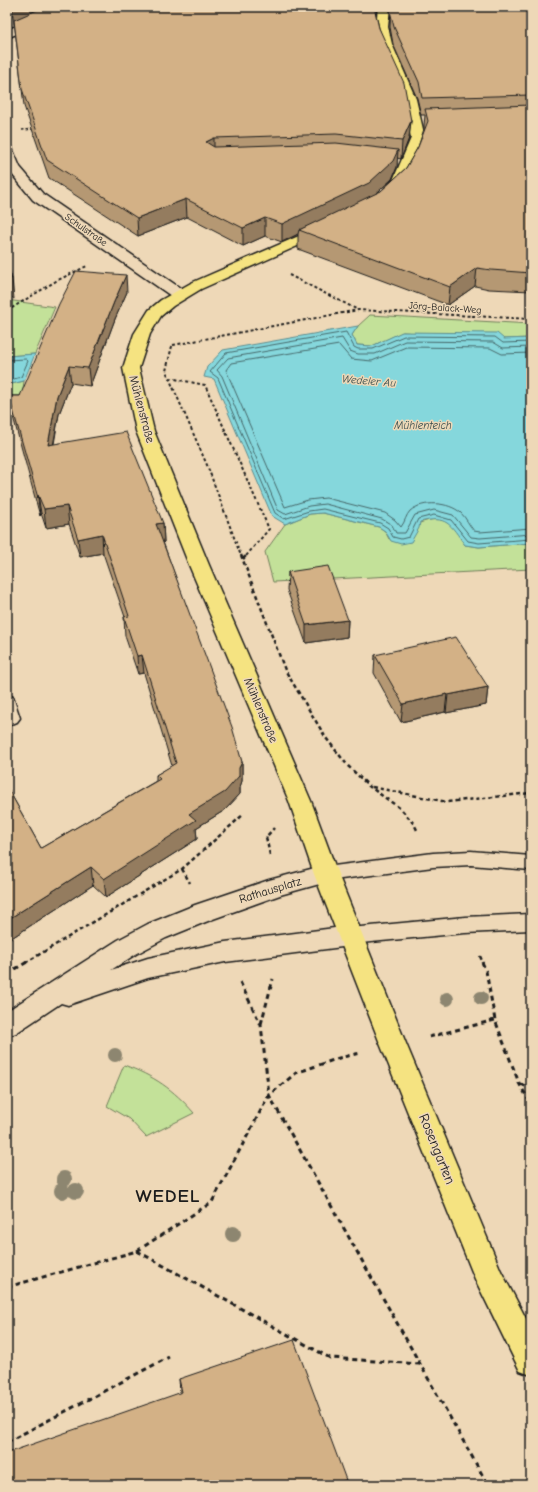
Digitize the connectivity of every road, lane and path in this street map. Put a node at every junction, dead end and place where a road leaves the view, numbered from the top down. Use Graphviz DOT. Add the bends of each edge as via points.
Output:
graph roads {
  1 [pos="70,7"];
  2 [pos="384,7"];
  3 [pos="7,34"];
  4 [pos="415,121"];
  5 [pos="431,121"];
  6 [pos="36,129"];
  7 [pos="22,130"];
  8 [pos="7,151"];
  9 [pos="384,196"];
  10 [pos="333,225"];
  11 [pos="117,251"];
  12 [pos="258,259"];
  13 [pos="180,295"];
  14 [pos="358,310"];
  15 [pos="7,311"];
  16 [pos="531,319"];
  17 [pos="173,345"];
  18 [pos="166,371"];
  19 [pos="170,378"];
  20 [pos="243,560"];
  21 [pos="7,700"];
  22 [pos="7,720"];
  23 [pos="370,787"];
  24 [pos="531,793"];
  25 [pos="244,814"];
  26 [pos="434,860"];
  27 [pos="531,863"];
  28 [pos="326,874"];
  29 [pos="531,922"];
  30 [pos="350,936"];
  31 [pos="7,974"];
  32 [pos="34,1006"];
  33 [pos="495,1020"];
  34 [pos="261,1024"];
  35 [pos="7,1025"];
  36 [pos="519,1083"];
  37 [pos="531,1089"];
  38 [pos="269,1095"];
  39 [pos="531,1104"];
  40 [pos="137,1251"];
  41 [pos="7,1286"];
  42 [pos="169,1357"];
  43 [pos="531,1360"];
  44 [pos="420,1364"];
  45 [pos="7,1442"];
  46 [pos="486,1484"];
  1 -- 3 [label="street"];
  2 -- 4 [label="main road" via="382,26 386,44 410,99"];
  4 -- 5 [label="street"];
  4 -- 9 [label="main road" via="418,138 402,164 399,182"];
  6 -- 7 [label="path"];
  8 -- 11 [label="street, Schulstraße" via="14,168 38,197"];
  10 -- 12 [label="main road, Mühlenstraße"];
  11 -- 13 [label="street, Schulstraße"];
  11 -- 15 [label="path" via="56,281"];
  12 -- 13 [label="main road, Mühlenstraße"];
  12 -- 14 [label="path"];
  13 -- 28 [label="main road, Mühlenstraße" via="155,313 142,334 131,368 145,431 300,801"];
  14 -- 16 [label="path, Jörg-Balack-Weg"];
  14 -- 17 [label="path"];
  18 -- 19 [label="path"];
  19 -- 20 [label="path"];
  19 -- 20 [label="path" via="205,385 269,529"];
  20 -- 23 [label="path" via="286,670 326,738 348,766"];
  21 -- 22 [label="lane" via="11,718"];
  23 -- 24 [label="path" via="447,802"];
  23 -- 26 [label="path" via="401,810 414,824"];
  25 -- 31 [label="path" via="182,869"];
  26 -- 27 [label="lane, Rathausplatz" via="471,858"];
  26 -- 28 [label="lane, Rathausplatz"];
  28 -- 30 [label="main road, Mühlenstraße"];
  28 -- 32 [label="street, Rathausplatz" via="277,887 157,931"];
  29 -- 30 [label="lane, Rathausplatz" via="466,925"];
  30 -- 32 [label="street, Rathausplatz" via="225,952 148,968"];
  30 -- 43 [label="main road, Rosengarten" via="490,1279"];
  32 -- 35 [label="street, Rathausplatz"];
  33 -- 36 [label="path"];
  34 -- 38 [label="path"];
  36 -- 37 [label="path"];
  36 -- 39 [label="path"];
  38 -- 40 [label="path" via="212,1202"];
  38 -- 44 [label="path"];
  40 -- 41 [label="path"];
  40 -- 44 [label="path" via="330,1358"];
  42 -- 45 [label="path"];
  44 -- 46 [label="path"];
}
